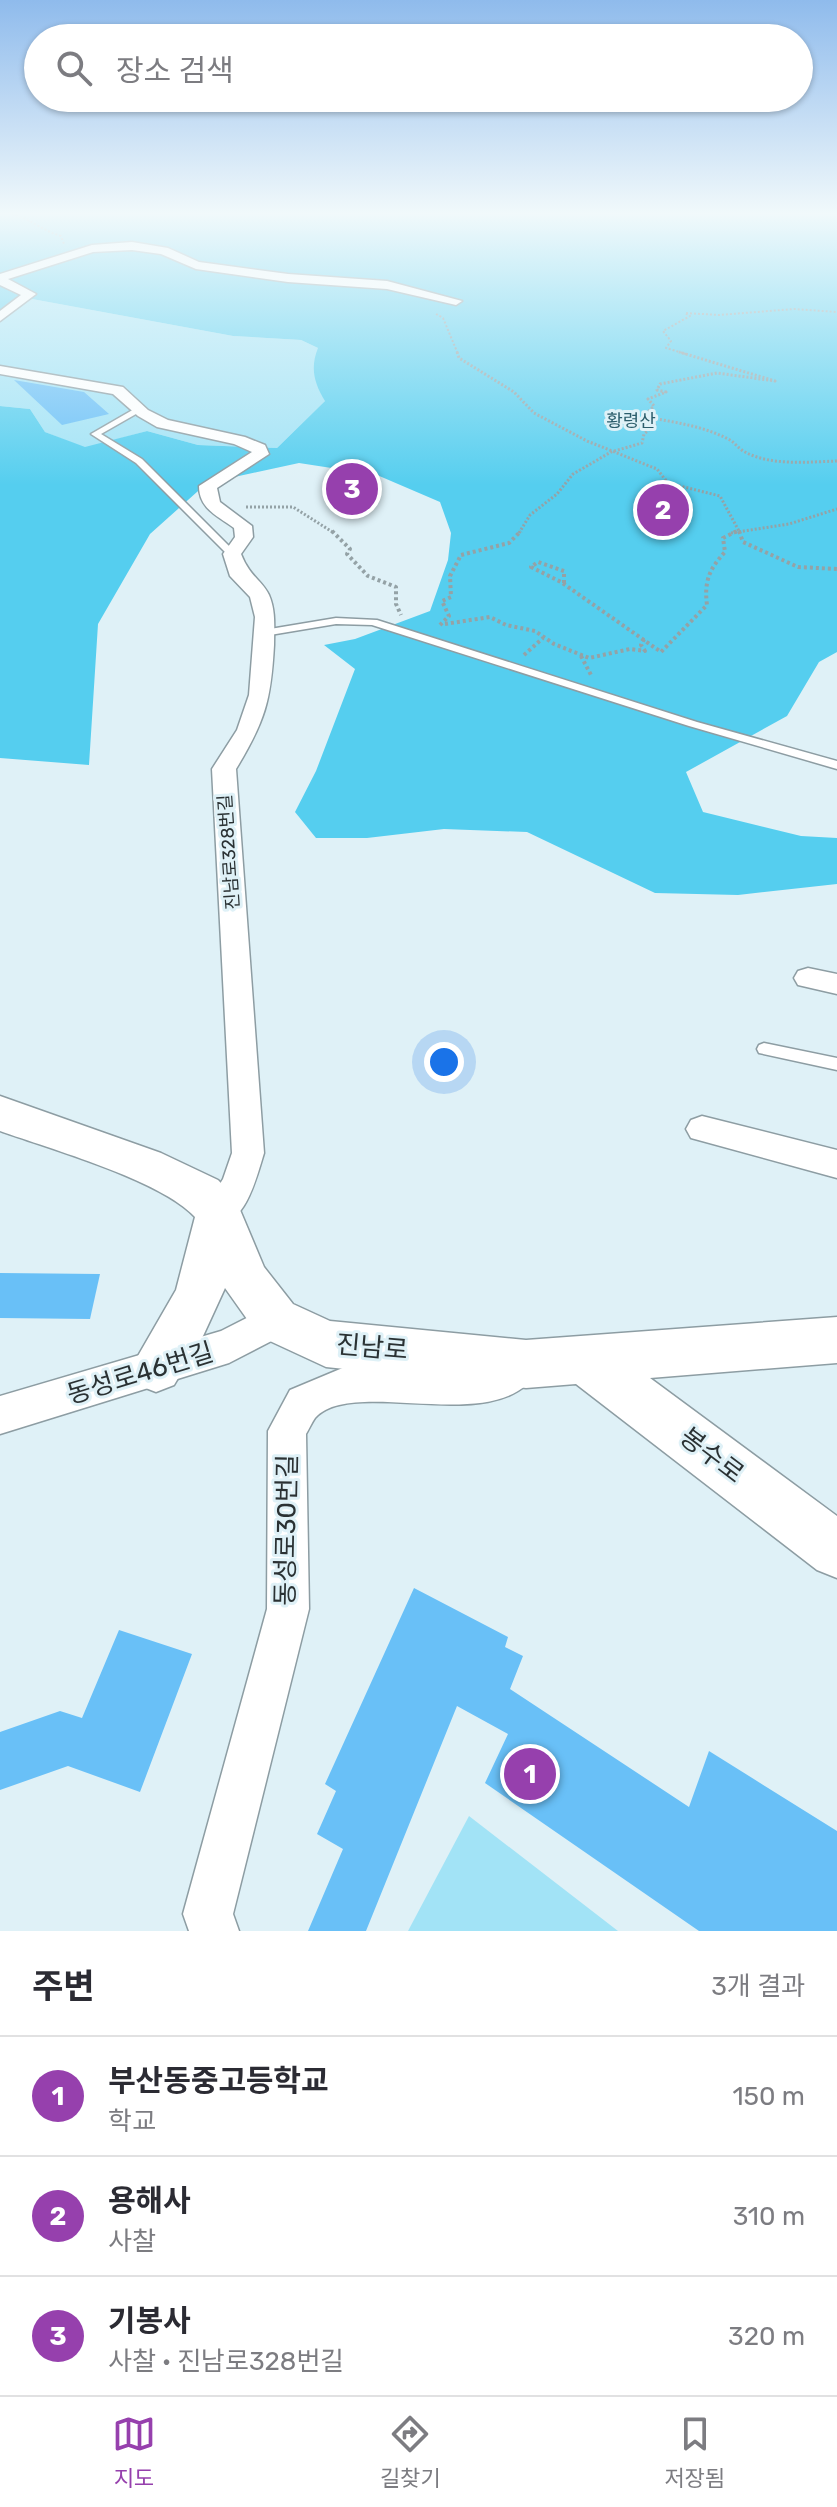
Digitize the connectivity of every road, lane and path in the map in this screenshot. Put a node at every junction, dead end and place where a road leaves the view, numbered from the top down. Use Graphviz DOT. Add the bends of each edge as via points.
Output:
graph roads {
  1 [pos="17,304"];
  2 [pos="422,304"];
  3 [pos="837,312"];
  4 [pos="0,317"];
  5 [pos="0,370"];
  6 [pos="726,370"];
  7 [pos="139,410"];
  8 [pos="652,418"];
  9 [pos="611,452"];
  10 [pos="837,461"];
  11 [pos="213,507"];
  12 [pos="837,509"];
  13 [pos="738,529"];
  14 [pos="232,554"];
  15 [pos="837,569"];
  16 [pos="564,583"];
  17 [pos="404,619"];
  18 [pos="430,624"];
  19 [pos="440,625"];
  20 [pos="264,633"];
  21 [pos="644,639"];
  22 [pos="837,765"];
  23 [pos="808,978"];
  24 [pos="837,984"];
  25 [pos="764,1049"];
  26 [pos="837,1064"];
  27 [pos="0,1113"];
  28 [pos="702,1129"];
  29 [pos="837,1164"];
  30 [pos="219,1212"];
  31 [pos="276,1320"];
  32 [pos="837,1340"];
  33 [pos="586,1361"];
  34 [pos="526,1364"];
  35 [pos="156,1368"];
  36 [pos="0,1415"];
  37 [pos="837,1550"];
  38 [pos="214,1931"];
  1 -- 4 [label="street"];
  2 -- 9 [label="path" via="443,318 459,358 514,392 534,413"];
  3 -- 6 [label="path" via="689,312 689,319 663,331 671,341 670,351"];
  5 -- 7 [label="street" via="118,390"];
  6 -- 6 [label="path" via="775,381 745,379"];
  6 -- 8 [label="path" via="660,384 657,390 666,392 648,399 654,406 648,412"];
  7 -- 11 [label="street" via="163,424 259,448 255,459 208,486"];
  7 -- 14 [label="lane" via="95,434 139,461"];
  8 -- 9 [label="path" via="655,425 642,443"];
  8 -- 10 [label="path" via="699,427 745,452 769,458"];
  9 -- 13 [label="path" via="657,469 668,483 720,496"];
  9 -- 19 [label="path" via="573,474 509,543 461,555 450,576 451,597 442,601 449,616"];
  11 -- 14 [label="street" via="243,526 244,537"];
  11 -- 17 [label="path" via="277,506 305,512 312,522 337,534 350,549 351,561 373,581 396,587 398,613"];
  12 -- 13 [label="path" via="789,524"];
  13 -- 15 [label="path" via="743,542 763,553 798,567"];
  13 -- 21 [label="path" via="723,538 725,552 704,585 707,605 661,652"];
  14 -- 20 [label="street, 진남로328번길" via="240,576 259,595"];
  16 -- 16 [label="path" via="564,571 555,565 538,562 531,567"];
  16 -- 21 [label="path" via="605,617"];
  18 -- 19 [label="path"];
  19 -- 21 [label="path" via="490,617 535,631 589,658 645,651"];
  20 -- 22 [label="lane" via="336,621 373,622"];
  20 -- 30 [label="street, 진남로328번길" via="260,695 248,730 224,769 248,1153 238,1185"];
  23 -- 24 [label="street"];
  25 -- 26 [label="lane"];
  27 -- 30 [label="street, 진남로" via="178,1179"];
  28 -- 29 [label="street"];
  30 -- 31 [label="street, 진남로" via="245,1280"];
  30 -- 35 [label="street" via="191,1312"];
  31 -- 34 [label="street, 진남로" via="326,1344"];
  31 -- 35 [label="street, 동성로46번길" via="229,1346"];
  32 -- 33 [label="street, 진남로"];
  33 -- 34 [label="street, 진남로"];
  33 -- 37 [label="street, 봉수로"];
  34 -- 38 [label="street, 동성로30번길" via="487,1386 345,1385 303,1403 287,1431 288,1609 208,1914"];
  35 -- 36 [label="street, 동성로46번길"];
}
